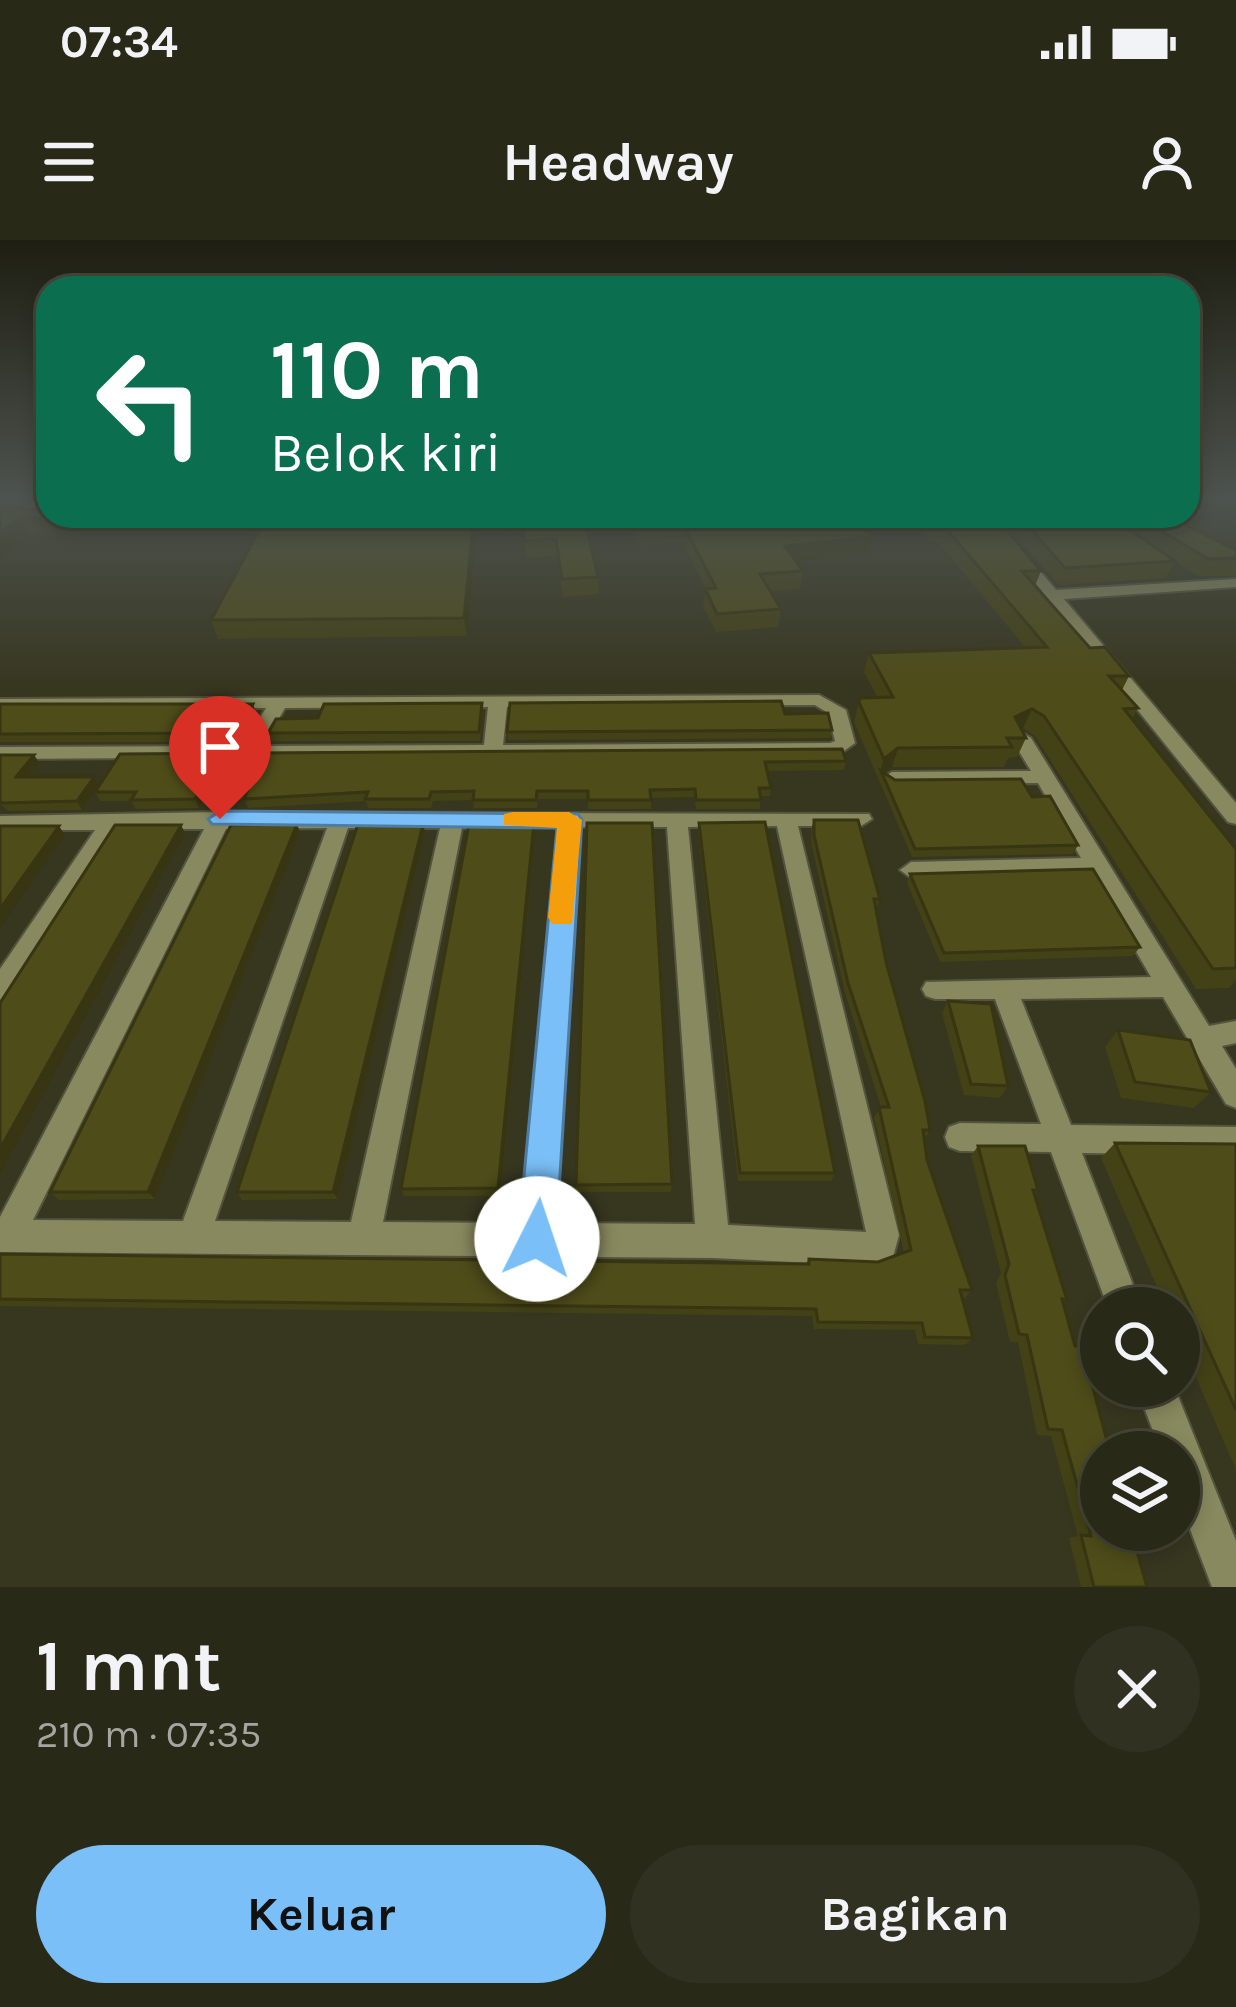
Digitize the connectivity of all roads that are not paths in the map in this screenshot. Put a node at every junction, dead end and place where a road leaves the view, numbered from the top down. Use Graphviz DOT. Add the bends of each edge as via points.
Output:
graph roads {
  1 [pos="1022,559"];
  2 [pos="1175,573"];
  3 [pos="1236,583"];
  4 [pos="1193,585"];
  5 [pos="1052,595"];
  6 [pos="279,703"];
  7 [pos="498,703"];
  8 [pos="0,704"];
  9 [pos="1022,738"];
  10 [pos="250,751"];
  11 [pos="493,751"];
  12 [pos="0,753"];
  13 [pos="1044,777"];
  14 [pos="892,778"];
  15 [pos="1236,817"];
  16 [pos="220,819"];
  17 [pos="340,819"];
  18 [pos="453,819"];
  19 [pos="861,819"];
  20 [pos="569,820"];
  21 [pos="677,820"];
  22 [pos="785,820"];
  23 [pos="112,821"];
  24 [pos="0,823"];
  25 [pos="1096,865"];
  26 [pos="911,870"];
  27 [pos="1172,986"];
  28 [pos="1004,988"];
  29 [pos="935,989"];
  30 [pos="0,990"];
  31 [pos="1236,1032"];
  32 [pos="1202,1039"];
  33 [pos="1231,1079"];
  34 [pos="960,1137"];
  35 [pos="1060,1141"];
  36 [pos="1236,1141"];
  37 [pos="4,1236"];
  38 [pos="537,1239"];
  39 [pos="192,1240"];
  40 [pos="713,1240"];
  41 [pos="363,1241"];
  42 [pos="1116,1287"];
  43 [pos="1163,1407"];
  44 [pos="1233,1587"];
  1 -- 5 [label="street"];
  2 -- 4 [label="street"];
  3 -- 4 [label="street"];
  4 -- 5 [label="street"];
  5 -- 15 [label="street"];
  6 -- 7 [label="street"];
  6 -- 8 [label="street"];
  6 -- 10 [label="street"];
  7 -- 11 [label="street"];
  7 -- 11 [label="street" via="826,701 837,710 845,743"];
  9 -- 13 [label="street"];
  10 -- 11 [label="street"];
  10 -- 12 [label="street"];
  13 -- 14 [label="street"];
  13 -- 25 [label="street"];
  16 -- 17 [label="street"];
  16 -- 23 [label="street"];
  16 -- 37 [label="street"];
  17 -- 18 [label="street"];
  17 -- 39 [label="street"];
  18 -- 20 [label="street"];
  18 -- 41 [label="street"];
  19 -- 22 [label="street"];
  20 -- 21 [label="street"];
  20 -- 38 [label="street"];
  21 -- 22 [label="street"];
  21 -- 40 [label="street"];
  22 -- 40 [label="street" via="883,1235 873,1250"];
  23 -- 24 [label="street"];
  23 -- 30 [label="street"];
  25 -- 26 [label="street"];
  25 -- 27 [label="street"];
  27 -- 28 [label="street"];
  27 -- 32 [label="street"];
  28 -- 29 [label="street"];
  28 -- 35 [label="street"];
  31 -- 32 [label="street"];
  32 -- 33 [label="street"];
  34 -- 35 [label="street"];
  35 -- 36 [label="street"];
  35 -- 42 [label="street"];
  37 -- 39 [label="street"];
  38 -- 40 [label="street"];
  38 -- 41 [label="street"];
  39 -- 41 [label="street"];
  43 -- 44 [label="street"];
}
